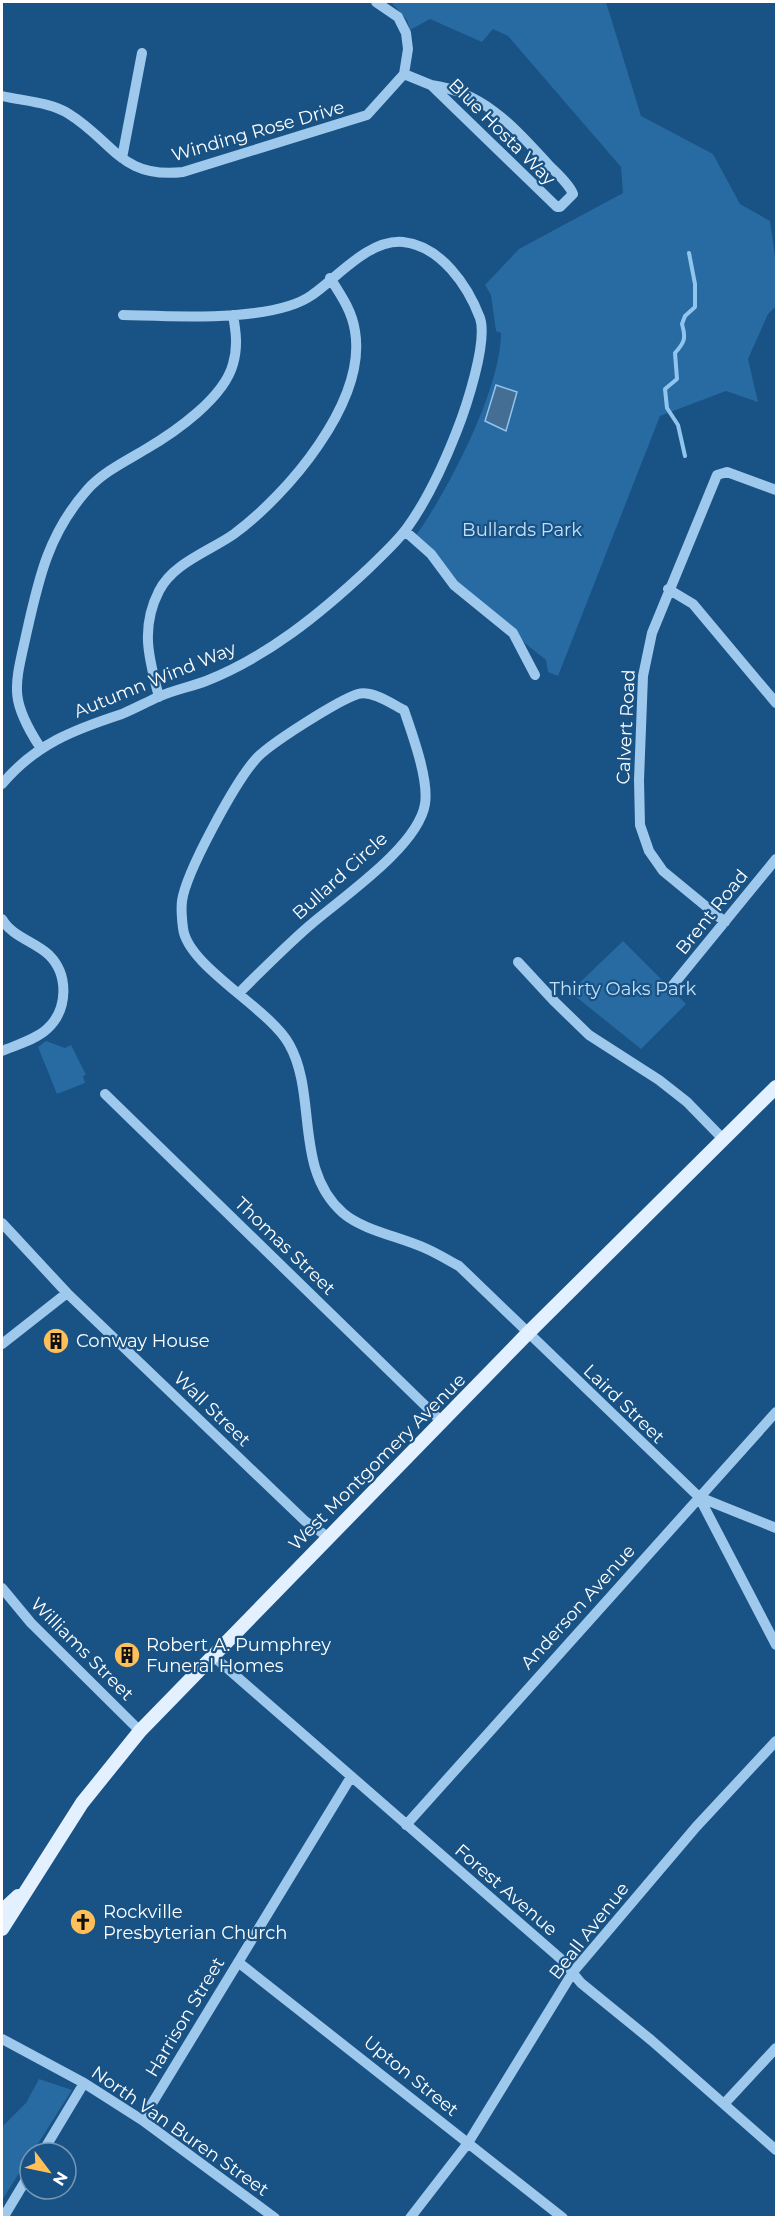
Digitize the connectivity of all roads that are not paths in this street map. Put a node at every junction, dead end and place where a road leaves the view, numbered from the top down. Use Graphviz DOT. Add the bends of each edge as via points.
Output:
graph roads {
  1 [pos="376,2"];
  2 [pos="142,52"];
  3 [pos="404,74"];
  4 [pos="431,85"];
  5 [pos="2,96"];
  6 [pos="122,158"];
  7 [pos="330,278"];
  8 [pos="123,315"];
  9 [pos="233,315"];
  10 [pos="777,490"];
  11 [pos="405,531"];
  12 [pos="668,589"];
  13 [pos="535,675"];
  14 [pos="159,697"];
  15 [pos="777,703"];
  16 [pos="40,747"];
  17 [pos="2,784"];
  18 [pos="777,859"];
  19 [pos="2,919"];
  20 [pos="725,922"];
  21 [pos="518,962"];
  22 [pos="673,985"];
  23 [pos="239,993"];
  24 [pos="2,1051"];
  25 [pos="777,1087"];
  26 [pos="105,1094"];
  27 [pos="724,1140"];
  28 [pos="2,1223"];
  29 [pos="67,1293"];
  30 [pos="527,1334"];
  31 [pos="2,1344"];
  32 [pos="777,1412"];
  33 [pos="441,1421"];
  34 [pos="699,1497"];
  35 [pos="777,1528"];
  36 [pos="328,1537"];
  37 [pos="2,1588"];
  38 [pos="777,1645"];
  39 [pos="212,1655"];
  40 [pos="140,1731"];
  41 [pos="777,1741"];
  42 [pos="351,1777"];
  43 [pos="406,1825"];
  44 [pos="31,1885"];
  45 [pos="2,1911"];
  46 [pos="2,1929"];
  47 [pos="238,1962"];
  48 [pos="573,1972"];
  49 [pos="2,2039"];
  50 [pos="777,2048"];
  51 [pos="84,2083"];
  52 [pos="724,2104"];
  53 [pos="142,2120"];
  54 [pos="49,2141"];
  55 [pos="468,2143"];
  56 [pos="777,2150"];
  57 [pos="18,2193"];
  58 [pos="3,2217"];
  59 [pos="275,2217"];
  60 [pos="410,2217"];
  61 [pos="563,2217"];
  1 -- 3 [label="street" via="398,17 406,33"];
  2 -- 6 [label="street"];
  3 -- 4 [label="street, Blue Hosta Way"];
  3 -- 6 [label="street, Winding Rose Drive" via="367,115 218,162 161,174 138,168"];
  4 -- 4 [label="street, Blue Hosta Way" via="551,203 560,207 573,194 517,130 492,108 462,92"];
  5 -- 6 [label="street, Winding Rose Drive" via="69,114"];
  7 -- 9 [label="street, Autumn Wind Way" via="312,295 291,306"];
  7 -- 11 [label="street, Autumn Wind Way" via="347,263 402,242 426,251 451,269 471,295 483,327 463,417 431,489"];
  7 -- 14 [label="street" via="346,302 355,332 353,373 340,408 323,440 271,501 234,533 177,570 160,589 149,615 147,652"];
  8 -- 9 [label="street, Autumn Wind Way"];
  9 -- 16 [label="street" via="237,349 225,381 177,430 116,466 88,489 66,516 50,545 41,568 16,693 23,721"];
  10 -- 12 [label="street, Calvert Road" via="727,472 717,476"];
  11 -- 13 [label="street" via="431,554 454,585 513,633"];
  11 -- 14 [label="street, Autumn Wind Way" via="307,623 207,681"];
  12 -- 15 [label="street" via="693,604"];
  12 -- 20 [label="street, Calvert Road" via="652,633 643,676 640,825 649,850 663,871"];
  14 -- 16 [label="street, Autumn Wind Way"];
  16 -- 17 [label="street, Autumn Wind Way"];
  18 -- 20 [label="street, Brent Road"];
  19 -- 24 [label="street" via="14,933 49,955 60,971 65,992 60,1011 48,1029"];
  20 -- 22 [label="street, Brent Road"];
  21 -- 27 [label="street" via="590,1035 659,1080"];
  23 -- 23 [label="street, Bullard Circle" via="211,970 183,931 182,900 198,859 231,796 255,759 298,727 359,694 378,697 404,710 420,757 425,804 412,832 389,859 308,927"];
  23 -- 30 [label="street, Bullard Circle" via="286,1038 299,1062 310,1152 324,1187 344,1213 459,1266"];
  25 -- 27 [label="main road, West Montgomery Avenue"];
  26 -- 33 [label="street, Thomas Street"];
  27 -- 30 [label="main road, West Montgomery Avenue"];
  28 -- 29 [label="street, Wall Street"];
  29 -- 31 [label="street"];
  29 -- 36 [label="street, Wall Street" via="305,1521"];
  30 -- 33 [label="main road, West Montgomery Avenue"];
  30 -- 34 [label="street, Laird Street"];
  32 -- 34 [label="street, Anderson Avenue"];
  33 -- 36 [label="main road, West Montgomery Avenue"];
  34 -- 35 [label="street"];
  34 -- 38 [label="street"];
  34 -- 43 [label="street, Anderson Avenue"];
  36 -- 39 [label="main road, West Montgomery Avenue"];
  37 -- 40 [label="street, Williams Street" via="31,1623"];
  39 -- 40 [label="main road, West Montgomery Avenue"];
  39 -- 42 [label="street, Forest Avenue"];
  40 -- 44 [label="main road, West Montgomery Avenue" via="82,1803"];
  41 -- 48 [label="street, Beall Avenue" via="696,1827"];
  42 -- 43 [label="street, Forest Avenue"];
  42 -- 47 [label="street, Harrison Street"];
  43 -- 48 [label="street, Forest Avenue"];
  44 -- 45 [label="main road"];
  44 -- 46 [label="main road, West Montgomery Avenue"];
  47 -- 53 [label="street, Harrison Street"];
  47 -- 55 [label="street, Upton Street"];
  48 -- 52 [label="street, Forest Avenue" via="581,1983"];
  48 -- 55 [label="street, Beall Avenue"];
  49 -- 51 [label="street, North Van Buren Street"];
  50 -- 52 [label="street"];
  51 -- 53 [label="street, North Van Buren Street"];
  51 -- 54 [label="street"];
  52 -- 56 [label="street, Forest Avenue"];
  53 -- 59 [label="street, North Van Buren Street"];
  55 -- 60 [label="street, Beall Avenue"];
  55 -- 61 [label="street, Upton Street"];
  57 -- 58 [label="street"];
}
